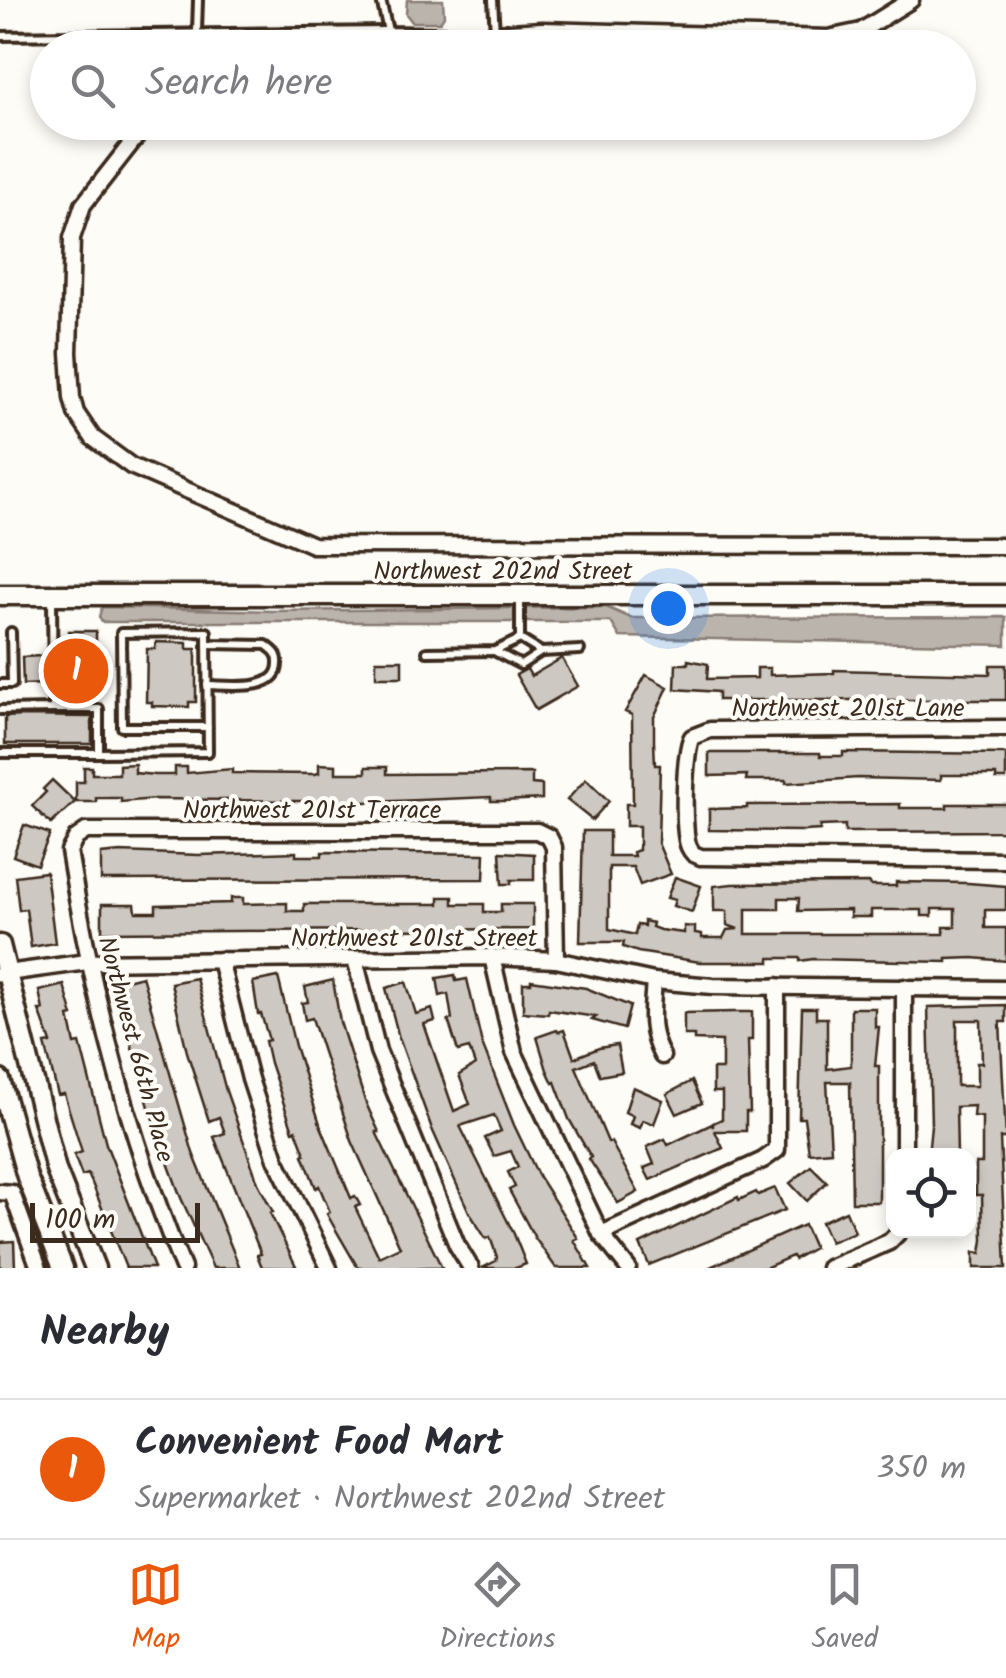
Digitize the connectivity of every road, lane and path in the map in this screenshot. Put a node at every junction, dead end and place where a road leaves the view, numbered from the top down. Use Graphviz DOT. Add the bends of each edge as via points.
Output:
graph roads {
  1 [pos="198,0"];
  2 [pos="381,0"];
  3 [pos="494,0"];
  4 [pos="911,0"];
  5 [pos="197,30"];
  6 [pos="388,30"];
  7 [pos="492,30"];
  8 [pos="861,30"];
  9 [pos="30,35"];
  10 [pos="0,36"];
  11 [pos="134,140"];
  12 [pos="1006,546"];
  13 [pos="0,594"];
  14 [pos="52,594"];
  15 [pos="1006,595"];
  16 [pos="520,600"];
  17 [pos="11,632"];
  18 [pos="520,639"];
  19 [pos="207,644"];
  20 [pos="580,650"];
  21 [pos="495,651"];
  22 [pos="426,652"];
  23 [pos="541,652"];
  24 [pos="0,684"];
  25 [pos="208,686"];
  26 [pos="53,709"];
  27 [pos="0,710"];
  28 [pos="208,726"];
  29 [pos="1006,728"];
  30 [pos="100,752"];
  31 [pos="0,753"];
  32 [pos="76,838"];
  33 [pos="1006,860"];
  34 [pos="0,945"];
  35 [pos="492,957"];
  36 [pos="355,959"];
  37 [pos="220,960"];
  38 [pos="556,960"];
  39 [pos="87,962"];
  40 [pos="3,974"];
  41 [pos="654,981"];
  42 [pos="777,986"];
  43 [pos="904,987"];
  44 [pos="1006,988"];
  45 [pos="662,1056"];
  46 [pos="0,1080"];
  47 [pos="904,1148"];
  48 [pos="0,1192"];
  49 [pos="601,1234"];
  50 [pos="893,1238"];
  51 [pos="40,1268"];
  52 [pos="62,1268"];
  53 [pos="95,1268"];
  54 [pos="183,1268"];
  55 [pos="328,1268"];
  56 [pos="471,1268"];
  57 [pos="628,1268"];
  58 [pos="829,1268"];
  1 -- 5 [label="lane"];
  2 -- 6 [label="lane"];
  3 -- 7 [label="lane"];
  4 -- 8 [label="street"];
  9 -- 10 [label="lane"];
  11 -- 12 [label="street" via="83,205 72,238 69,352 76,413 93,438 131,466 314,544"];
  13 -- 14 [label="street, Northwest 202nd Street"];
  14 -- 16 [label="street, Northwest 202nd Street"];
  14 -- 26 [label="lane"];
  15 -- 16 [label="street, Northwest 202nd Street"];
  16 -- 18 [label="lane"];
  17 -- 24 [label="lane" via="12,684"];
  18 -- 21 [label="lane"];
  18 -- 23 [label="lane"];
  19 -- 25 [label="lane"];
  19 -- 25 [label="lane" via="266,645 278,666 261,684"];
  19 -- 28 [label="lane" via="207,632 121,633 122,727"];
  20 -- 23 [label="lane"];
  21 -- 22 [label="lane"];
  21 -- 23 [label="lane" via="521,665"];
  25 -- 28 [label="lane"];
  26 -- 27 [label="lane"];
  26 -- 30 [label="lane" via="99,709"];
  28 -- 30 [label="lane" via="208,752"];
  29 -- 33 [label="street, Northwest 201st Lane" via="710,730 692,736 687,751 687,839 694,854"];
  30 -- 31 [label="lane"];
  32 -- 38 [label="street, Northwest 201st Terrace" via="86,832 537,831 554,847"];
  32 -- 39 [label="street, Northwest 66th Place" via="69,851"];
  34 -- 40 [label="street"];
  35 -- 36 [label="street, Northwest 201st Street"];
  35 -- 38 [label="street, Northwest 201st Street"];
  35 -- 49 [label="street" via="514,1052"];
  36 -- 37 [label="street, Northwest 201st Street"];
  36 -- 56 [label="street" via="378,1051"];
  37 -- 39 [label="street, Northwest 201st Street"];
  37 -- 55 [label="street" via="276,1160"];
  38 -- 41 [label="street, Northwest 201st Street"];
  39 -- 40 [label="street, Northwest 201st Street"];
  39 -- 54 [label="street, Northwest 66th Place" via="123,1104"];
  40 -- 53 [label="street" via="56,1170"];
  41 -- 42 [label="street, Northwest 201st Street"];
  41 -- 45 [label="street" via="653,1039"];
  42 -- 43 [label="street, Northwest 201st Street"];
  42 -- 49 [label="street" via="777,1150"];
  43 -- 44 [label="street, Northwest 201st Street"];
  43 -- 47 [label="street"];
  46 -- 52 [label="street"];
  48 -- 51 [label="street" via="12,1193"];
  49 -- 57 [label="street"];
  50 -- 58 [label="street"];
}
